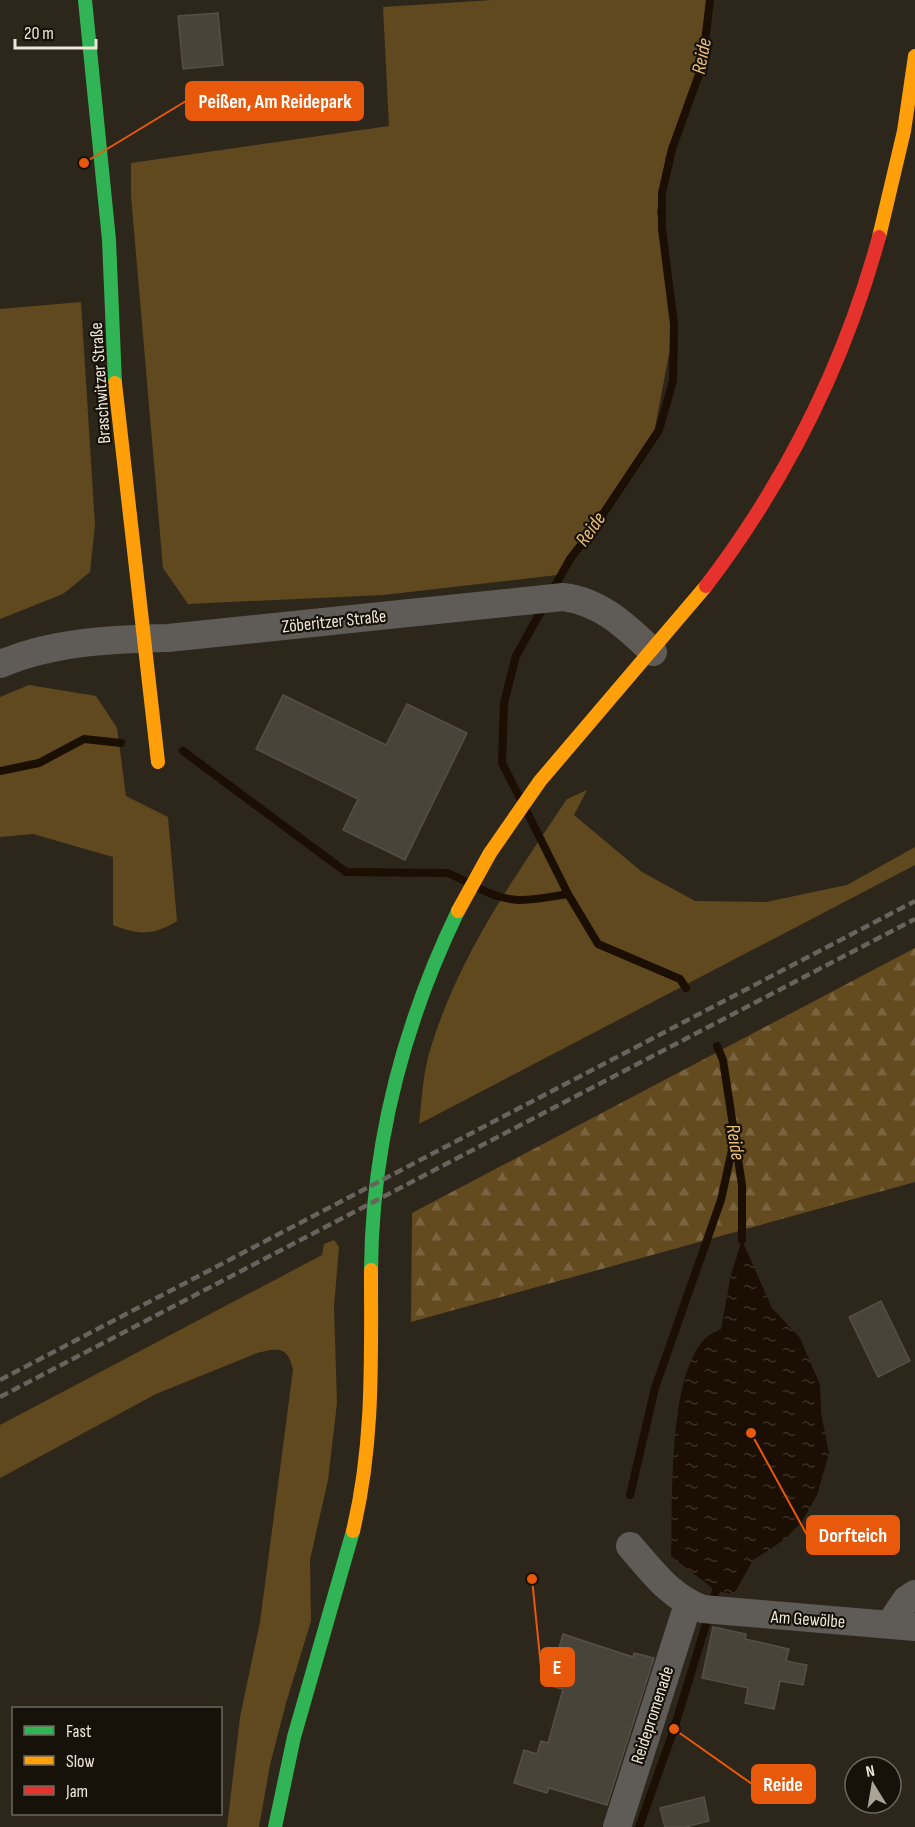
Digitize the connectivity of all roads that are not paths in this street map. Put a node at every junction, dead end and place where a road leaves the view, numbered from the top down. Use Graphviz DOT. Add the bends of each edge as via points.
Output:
graph roads {
  1 [pos="85,0"];
  2 [pos="915,56"];
  3 [pos="142,638"];
  4 [pos="653,652"];
  5 [pos="0,664"];
  6 [pos="158,762"];
  7 [pos="630,1546"];
  8 [pos="915,1594"];
  9 [pos="704,1608"];
  10 [pos="902,1626"];
  11 [pos="275,1827"];
  12 [pos="617,1827"];
  1 -- 3 [label="main road, Braschwitzer Straße" via="109,240 113,360"];
  2 -- 4 [label="main road" via="904,136 878,251 840,359 756,520"];
  3 -- 4 [label="street, Zöberitzer Straße" via="563,597 591,603 613,616"];
  3 -- 5 [label="street, Zöberitzer Straße" via="65,646"];
  3 -- 6 [label="main road, Braschwitzer Straße"];
  4 -- 11 [label="main road" via="541,779 516,814 467,895 417,1008 383,1138 372,1238 372,1395 364,1478 346,1562 300,1710"];
  7 -- 9 [label="street" via="672,1593"];
  8 -- 10 [label="street, Am Gewölbe" via="906,1600"];
  9 -- 10 [label="street, Am Gewölbe"];
  9 -- 12 [label="street, Reidepromenade"];
}
